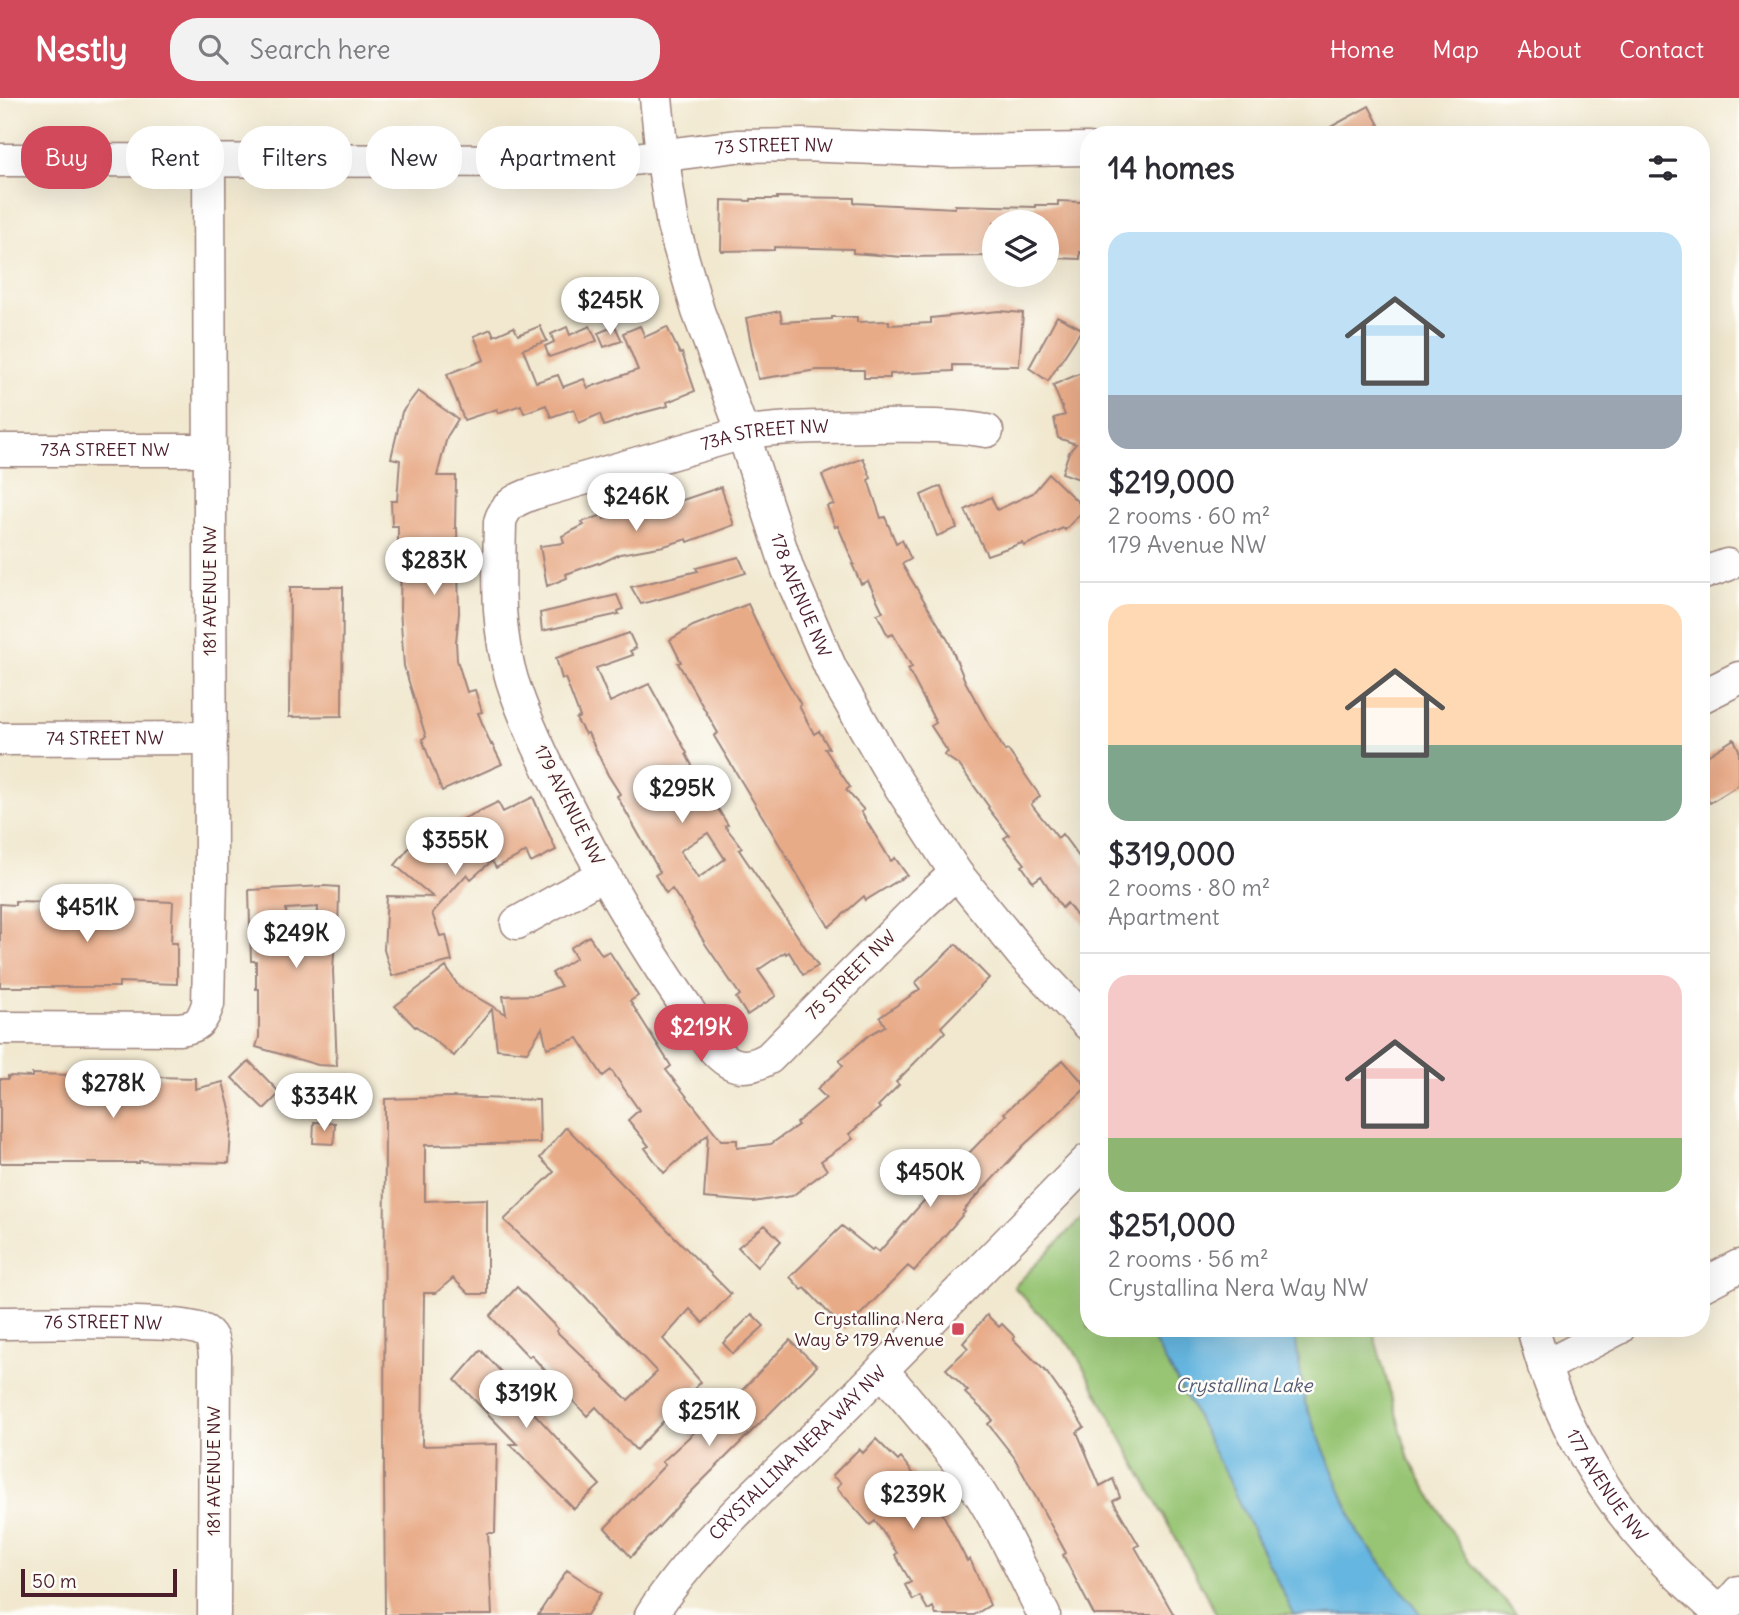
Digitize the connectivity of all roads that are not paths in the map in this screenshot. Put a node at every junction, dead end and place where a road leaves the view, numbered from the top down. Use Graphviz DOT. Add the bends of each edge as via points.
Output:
graph roads {
  1 [pos="656,98"];
  2 [pos="1080,149"];
  3 [pos="662,154"];
  4 [pos="0,160"];
  5 [pos="126,160"];
  6 [pos="224,160"];
  7 [pos="209,189"];
  8 [pos="986,431"];
  9 [pos="743,433"];
  10 [pos="0,450"];
  11 [pos="210,450"];
  12 [pos="510,503"];
  13 [pos="1739,678"];
  14 [pos="1710,692"];
  15 [pos="211,738"];
  16 [pos="0,739"];
  17 [pos="956,873"];
  18 [pos="604,874"];
  19 [pos="517,923"];
  20 [pos="1080,1015"];
  21 [pos="0,1028"];
  22 [pos="742,1066"];
  23 [pos="1080,1168"];
  24 [pos="1739,1266"];
  25 [pos="1710,1281"];
  26 [pos="0,1323"];
  27 [pos="205,1331"];
  28 [pos="1535,1337"];
  29 [pos="1602,1337"];
  30 [pos="1544,1367"];
  31 [pos="883,1370"];
  32 [pos="1727,1607"];
  33 [pos="662,1611"];
  34 [pos="214,1615"];
  35 [pos="1044,1615"];
  1 -- 3 [label="street, 178 AVENUE NW"];
  2 -- 3 [label="street, 73 STREET NW" via="950,151 802,145"];
  3 -- 6 [label="street, 73 STREET NW" via="618,161"];
  3 -- 9 [label="street, 178 AVENUE NW" via="673,225"];
  4 -- 5 [label="street, 73 STREET NW"];
  7 -- 11 [label="street, 181 AVENUE NW"];
  8 -- 9 [label="street, 73A STREET NW" via="958,426 810,427"];
  9 -- 12 [label="street, 73A STREET NW"];
  9 -- 17 [label="street, 178 AVENUE NW" via="788,570 831,670"];
  10 -- 11 [label="street, 73A STREET NW"];
  11 -- 15 [label="street, 181 AVENUE NW"];
  12 -- 18 [label="street, 179 AVENUE NW" via="500,522 499,611 512,681 538,747"];
  13 -- 14 [label="street"];
  15 -- 16 [label="street, 74 STREET NW"];
  15 -- 21 [label="street, 181 AVENUE NW" via="210,986 202,1021 179,1030"];
  17 -- 20 [label="street, 178 AVENUE NW"];
  17 -- 22 [label="street, 75 STREET NW" via="769,1058 756,1066"];
  18 -- 19 [label="street"];
  18 -- 22 [label="street, 179 AVENUE NW" via="712,1045 729,1062"];
  23 -- 31 [label="street, CRYSTALLINA NERA WAY NW"];
  24 -- 25 [label="street"];
  26 -- 27 [label="street, 76 STREET NW" via="162,1324"];
  27 -- 34 [label="street, 181 AVENUE NW" via="212,1339 215,1356"];
  28 -- 30 [label="street, 177 AVENUE NW"];
  29 -- 30 [label="street"];
  30 -- 32 [label="street, 177 AVENUE NW" via="1575,1437 1625,1517 1654,1551"];
  31 -- 33 [label="street, CRYSTALLINA NERA WAY NW" via="719,1531 685,1569"];
  31 -- 35 [label="street" via="979,1492"];
}
